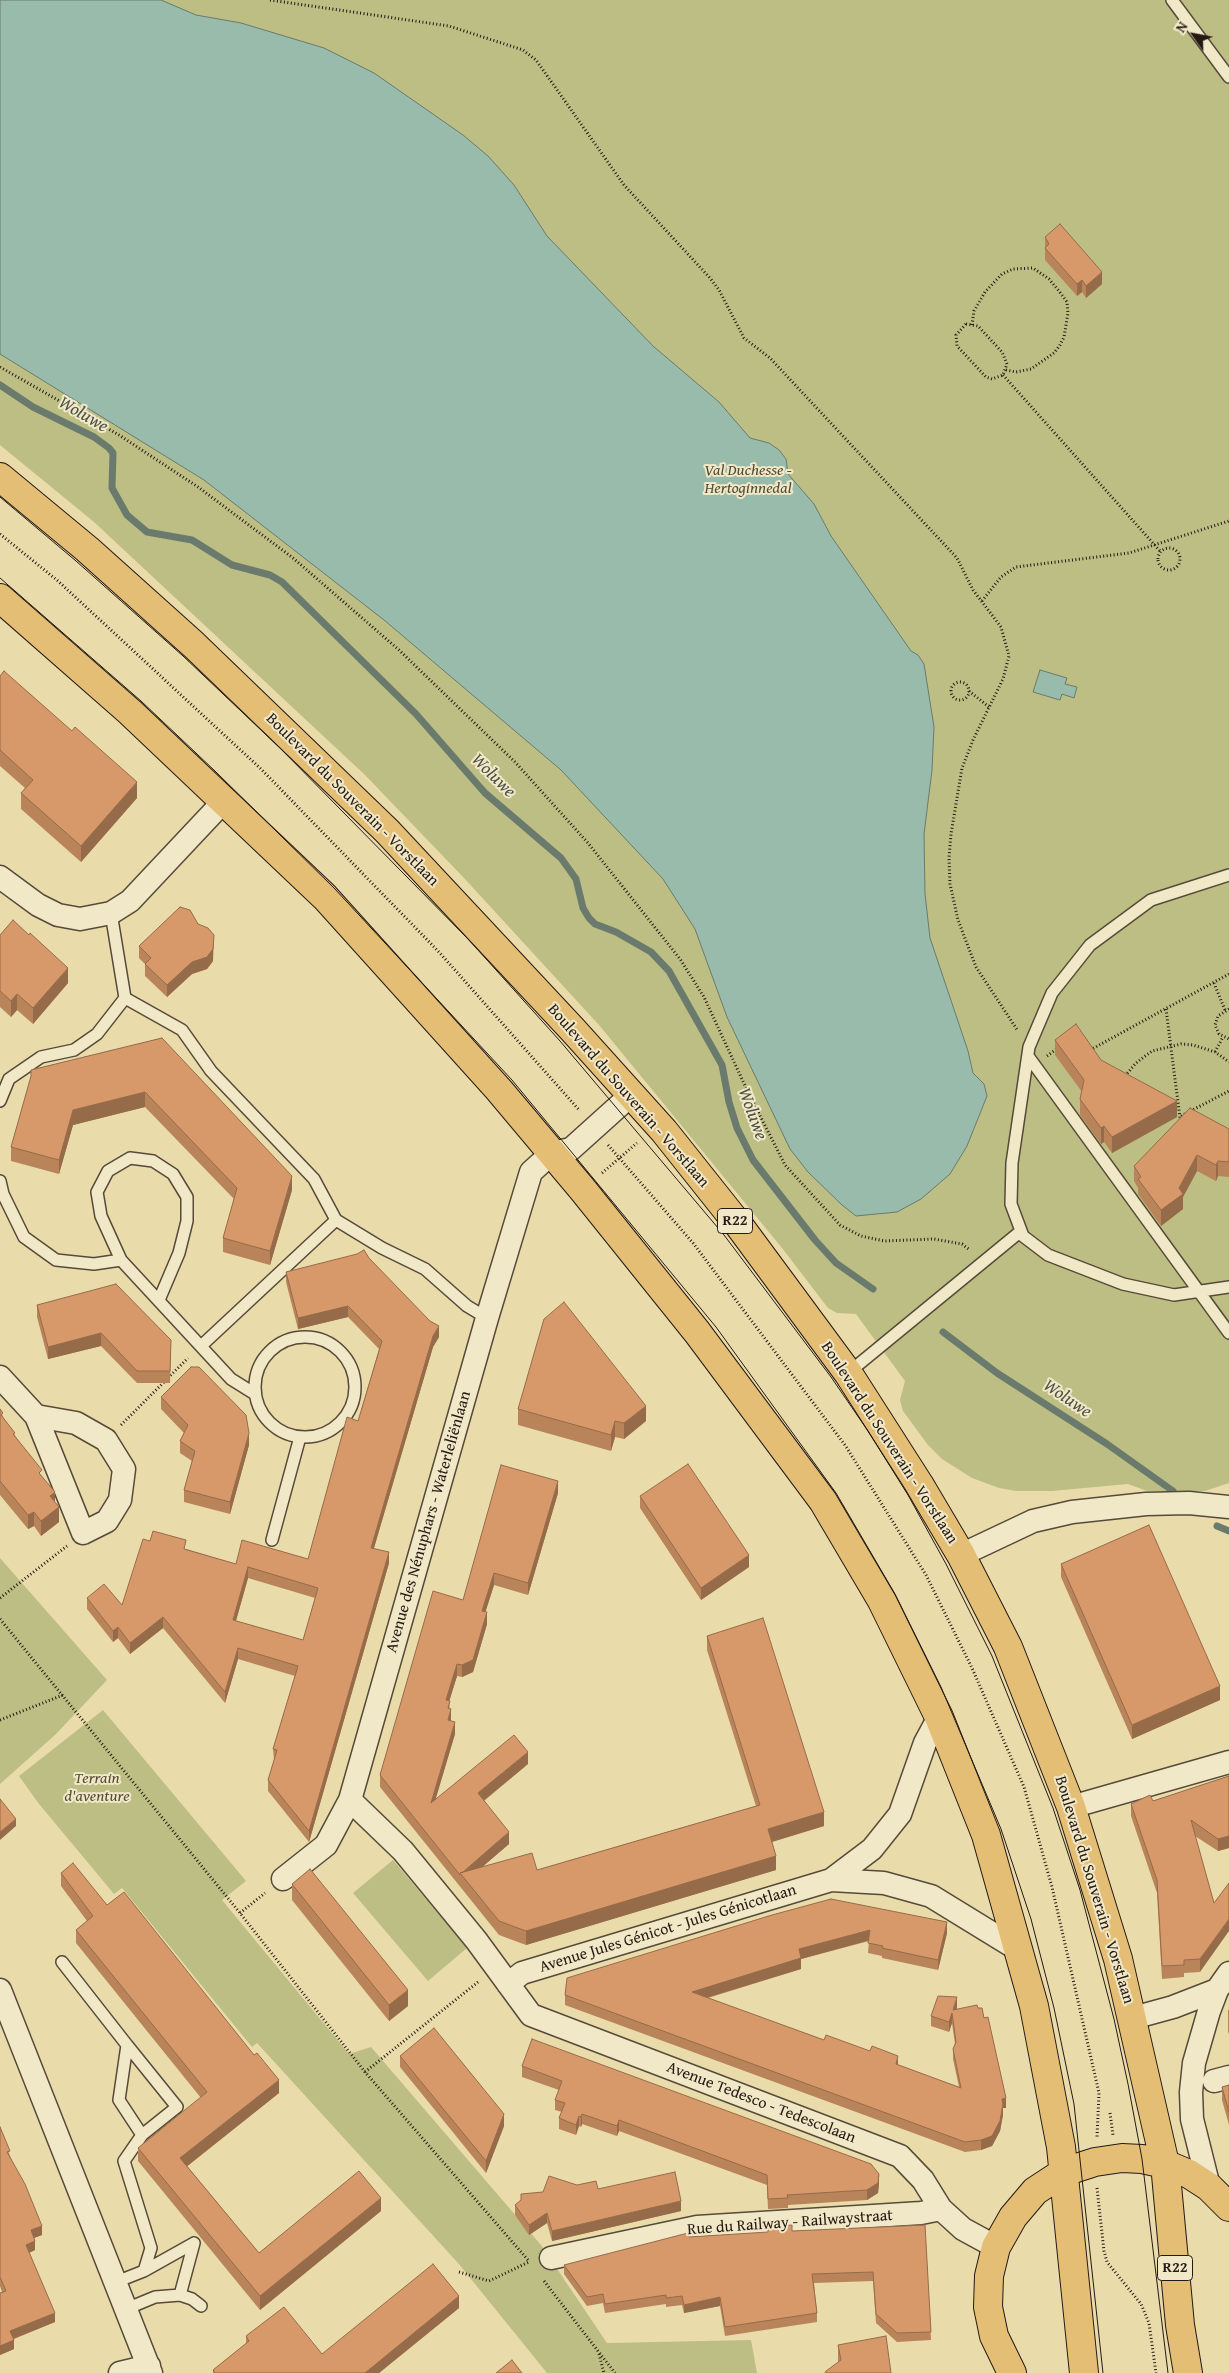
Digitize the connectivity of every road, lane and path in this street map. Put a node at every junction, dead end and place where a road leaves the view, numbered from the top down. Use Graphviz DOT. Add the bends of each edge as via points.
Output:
graph roads {
  1 [pos="270,0"];
  2 [pos="1172,0"];
  3 [pos="1229,76"];
  4 [pos="972,325"];
  5 [pos="0,367"];
  6 [pos="1006,370"];
  7 [pos="1003,376"];
  8 [pos="0,476"];
  9 [pos="1229,521"];
  10 [pos="1155,546"];
  11 [pos="1160,552"];
  12 [pos="0,598"];
  13 [pos="982,601"];
  14 [pos="969,691"];
  15 [pos="989,707"];
  16 [pos="224,801"];
  17 [pos="1229,875"];
  18 [pos="0,877"];
  19 [pos="111,913"];
  20 [pos="1229,974"];
  21 [pos="1214,983"];
  22 [pos="125,998"];
  23 [pos="1166,1009"];
  24 [pos="1227,1009"];
  25 [pos="1223,1037"];
  26 [pos="1229,1039"];
  27 [pos="1088,1044"];
  28 [pos="1171,1046"];
  29 [pos="1060,1047"];
  30 [pos="1092,1049"];
  31 [pos="1029,1050"];
  32 [pos="1215,1052"];
  33 [pos="1090,1054"];
  34 [pos="1229,1062"];
  35 [pos="1036,1067"];
  36 [pos="1123,1080"];
  37 [pos="1229,1091"];
  38 [pos="631,1095"];
  39 [pos="0,1100"];
  40 [pos="1172,1112"];
  41 [pos="1180,1117"];
  42 [pos="1188,1121"];
  43 [pos="637,1143"];
  44 [pos="552,1153"];
  45 [pos="602,1173"];
  46 [pos="0,1181"];
  47 [pos="336,1220"];
  48 [pos="1021,1231"];
  49 [pos="121,1260"];
  50 [pos="985,1261"];
  51 [pos="1229,1287"];
  52 [pos="1198,1292"];
  53 [pos="159,1300"];
  54 [pos="487,1318"];
  55 [pos="1229,1333"];
  56 [pos="201,1346"];
  57 [pos="848,1373"];
  58 [pos="0,1377"];
  59 [pos="255,1394"];
  60 [pos="36,1416"];
  61 [pos="300,1437"];
  62 [pos="106,1440"];
  63 [pos="1229,1507"];
  64 [pos="83,1533"];
  65 [pos="272,1540"];
  66 [pos="961,1555"];
  67 [pos="0,1598"];
  68 [pos="0,1619"];
  69 [pos="63,1695"];
  70 [pos="938,1717"];
  71 [pos="0,1720"];
  72 [pos="1229,1762"];
  73 [pos="350,1800"];
  74 [pos="1071,1807"];
  75 [pos="284,1879"];
  76 [pos="832,1880"];
  77 [pos="240,1913"];
  78 [pos="1019,1950"];
  79 [pos="62,1962"];
  80 [pos="502,1976"];
  81 [pos="1223,1982"];
  82 [pos="0,1990"];
  83 [pos="1133,2018"];
  84 [pos="127,2045"];
  85 [pos="365,2072"];
  86 [pos="1110,2113"];
  87 [pos="142,2135"];
  88 [pos="1114,2140"];
  89 [pos="1165,2164"];
  90 [pos="1064,2172"];
  91 [pos="1209,2187"];
  92 [pos="1229,2207"];
  93 [pos="941,2209"];
  94 [pos="996,2247"];
  95 [pos="539,2267"];
  96 [pos="144,2271"];
  97 [pos="459,2272"];
  98 [pos="116,2282"];
  99 [pos="180,2295"];
  100 [pos="201,2306"];
  101 [pos="126,2309"];
  102 [pos="599,2353"];
  103 [pos="150,2370"];
  104 [pos="1003,2370"];
  105 [pos="120,2373"];
  106 [pos="604,2373"];
  107 [pos="615,2373"];
  108 [pos="1084,2373"];
  109 [pos="1188,2373"];
  1 -- 13 [label="path" via="449,26 524,50 536,60 624,185 719,290 744,338 770,358 957,558"];
  2 -- 3 [label="lane"];
  4 -- 6 [label="path" via="978,326 1002,352 1006,358"];
  4 -- 6 [label="path" via="974,312 985,292 1002,274 1013,269 1033,268 1060,291 1067,302 1068,313 1060,345 1031,369"];
  4 -- 7 [label="path" via="960,328 956,335 957,346 986,376 992,379"];
  5 -- 50 [label="path" via="127,441 198,487 293,558 399,650 515,762 588,843 680,959 704,997 785,1165 840,1225 861,1236 884,1241 934,1239 962,1244"];
  6 -- 7 [label="path"];
  7 -- 10 [label="path"];
  8 -- 38 [label="main road, Boulevard du Souverain - Vorstlaan / R22" via="194,645 387,831"];
  9 -- 10 [label="path"];
  10 -- 11 [label="path"];
  10 -- 13 [label="path" via="1129,553 1016,567 1001,577"];
  11 -- 11 [label="path" via="1158,561 1161,567 1171,570 1178,566 1178,552 1171,548"];
  12 -- 16 [label="main road" via="130,712"];
  13 -- 15 [label="path" via="1001,627 1009,656 1003,679"];
  14 -- 14 [label="path" via="963,682 954,684 952,690 960,700 967,697"];
  14 -- 15 [label="path"];
  15 -- 31 [label="path" via="962,768 951,834 950,884 966,945"];
  16 -- 19 [label="street" via="130,902"];
  16 -- 44 [label="main road" via="325,897"];
  17 -- 31 [label="lane" via="1151,900 1090,944 1052,993"];
  18 -- 19 [label="street" via="38,905 58,915 80,919"];
  19 -- 22 [label="lane"];
  20 -- 21 [label="path"];
  21 -- 23 [label="path"];
  21 -- 24 [label="path"];
  22 -- 39 [label="lane" via="97,1034 74,1050 41,1058 9,1079"];
  22 -- 47 [label="lane" via="182,1030 211,1071 314,1179"];
  23 -- 28 [label="path"];
  23 -- 30 [label="path"];
  24 -- 25 [label="path" via="1216,1020 1216,1030"];
  25 -- 26 [label="path"];
  25 -- 32 [label="path"];
  27 -- 30 [label="path"];
  28 -- 32 [label="path" via="1193,1045"];
  28 -- 36 [label="path" via="1144,1056"];
  28 -- 41 [label="path"];
  29 -- 35 [label="path"];
  30 -- 33 [label="path" via="1094,1052"];
  31 -- 35 [label="lane"];
  31 -- 48 [label="lane" via="1012,1163 1011,1204"];
  32 -- 34 [label="path"];
  35 -- 52 [label="lane"];
  37 -- 41 [label="path"];
  38 -- 44 [label="street" via="571,1149"];
  38 -- 57 [label="main road, Boulevard du Souverain - Vorstlaan / R22" via="738,1224"];
  40 -- 41 [label="path"];
  41 -- 42 [label="path"];
  43 -- 45 [label="path"];
  44 -- 54 [label="street, Avenue des Nénuphars - Waterleliënlaan" via="531,1172"];
  44 -- 70 [label="main road" via="697,1332 823,1501 882,1601"];
  46 -- 49 [label="lane" via="24,1236 56,1260 94,1264"];
  47 -- 54 [label="lane" via="425,1269 467,1306"];
  47 -- 56 [label="lane"];
  48 -- 50 [label="lane"];
  48 -- 52 [label="lane" via="1048,1255 1123,1284 1174,1295"];
  49 -- 53 [label="lane"];
  49 -- 53 [label="lane" via="101,1216 97,1192 108,1171 130,1158 153,1161 173,1174 187,1196 187,1221 179,1253"];
  50 -- 57 [label="lane"];
  51 -- 52 [label="lane"];
  52 -- 55 [label="lane"];
  53 -- 56 [label="lane"];
  54 -- 73 [label="street, Avenue des Nénuphars - Waterleliënlaan"];
  56 -- 59 [label="lane" via="231,1380"];
  56 -- 62 [label="path"];
  57 -- 66 [label="main road, Boulevard du Souverain - Vorstlaan / R22" via="920,1484"];
  58 -- 60 [label="street"];
  59 -- 61 [label="lane" via="260,1410 270,1423 284,1433"];
  59 -- 61 [label="lane" via="256,1377 272,1349 302,1337 319,1339 334,1346 353,1372 352,1404 344,1419 332,1430 317,1436"];
  60 -- 62 [label="street" via="76,1423"];
  60 -- 64 [label="street"];
  61 -- 65 [label="lane"];
  62 -- 64 [label="street" via="124,1469 120,1500 107,1521"];
  63 -- 66 [label="street" via="1189,1503 1146,1504 1072,1512 1033,1521"];
  64 -- 67 [label="path"];
  66 -- 74 [label="main road, Boulevard du Souverain - Vorstlaan / R22" via="1008,1647"];
  68 -- 69 [label="path"];
  69 -- 71 [label="path"];
  69 -- 77 [label="path"];
  70 -- 76 [label="street, Avenue Jules Génicot - Jules Génicotlaan" via="925,1743 900,1814 872,1849"];
  70 -- 78 [label="main road" via="986,1835"];
  72 -- 74 [label="street"];
  73 -- 75 [label="street, Avenue des Nénuphars - Waterleliënlaan" via="326,1845"];
  73 -- 80 [label="street, Avenue Tedesco - Tedescolaan" via="404,1851"];
  74 -- 83 [label="main road, Boulevard du Souverain - Vorstlaan / R22"];
  75 -- 77 [label="path"];
  76 -- 78 [label="street, Avenue Jules Génicot - Jules Génicotlaan" via="884,1883 931,1896"];
  76 -- 80 [label="street, Avenue Jules Génicot - Jules Génicotlaan" via="522,1973"];
  77 -- 85 [label="path"];
  78 -- 90 [label="main road" via="1034,2006"];
  79 -- 84 [label="lane"];
  80 -- 85 [label="path"];
  80 -- 93 [label="street, Avenue Tedesco - Tedescolaan" via="531,2015 900,2156 923,2180"];
  81 -- 83 [label="street" via="1173,2007"];
  81 -- 91 [label="street" via="1201,2036 1191,2092 1192,2118"];
  82 -- 98 [label="street"];
  83 -- 89 [label="main road, Boulevard du Souverain - Vorstlaan / R22"];
  84 -- 87 [label="lane" via="119,2100"];
  84 -- 87 [label="lane" via="177,2107"];
  85 -- 95 [label="path"];
  86 -- 88 [label="path"];
  87 -- 96 [label="lane" via="124,2162 151,2248"];
  89 -- 90 [label="main road" via="1122,2158"];
  89 -- 91 [label="main road"];
  89 -- 109 [label="main road, Boulevard du Souverain - Vorstlaan / R22" via="1180,2325"];
  90 -- 94 [label="main road" via="1035,2191 1013,2217"];
  90 -- 108 [label="main road"];
  91 -- 92 [label="main road"];
  93 -- 94 [label="street, Avenue Tedesco - Tedescolaan" via="963,2229"];
  93 -- 95 [label="street, Rue du Railway - Railwaystraat" via="921,2213 697,2227"];
  94 -- 104 [label="main road" via="989,2276 988,2307"];
  95 -- 97 [label="path" via="489,2281"];
  95 -- 102 [label="path"];
  96 -- 98 [label="lane"];
  96 -- 99 [label="lane" via="194,2243"];
  98 -- 101 [label="street"];
  99 -- 100 [label="lane"];
  99 -- 101 [label="lane" via="155,2297"];
  101 -- 103 [label="street"];
  102 -- 106 [label="path"];
  102 -- 107 [label="path"];
  103 -- 105 [label="street"];
}
